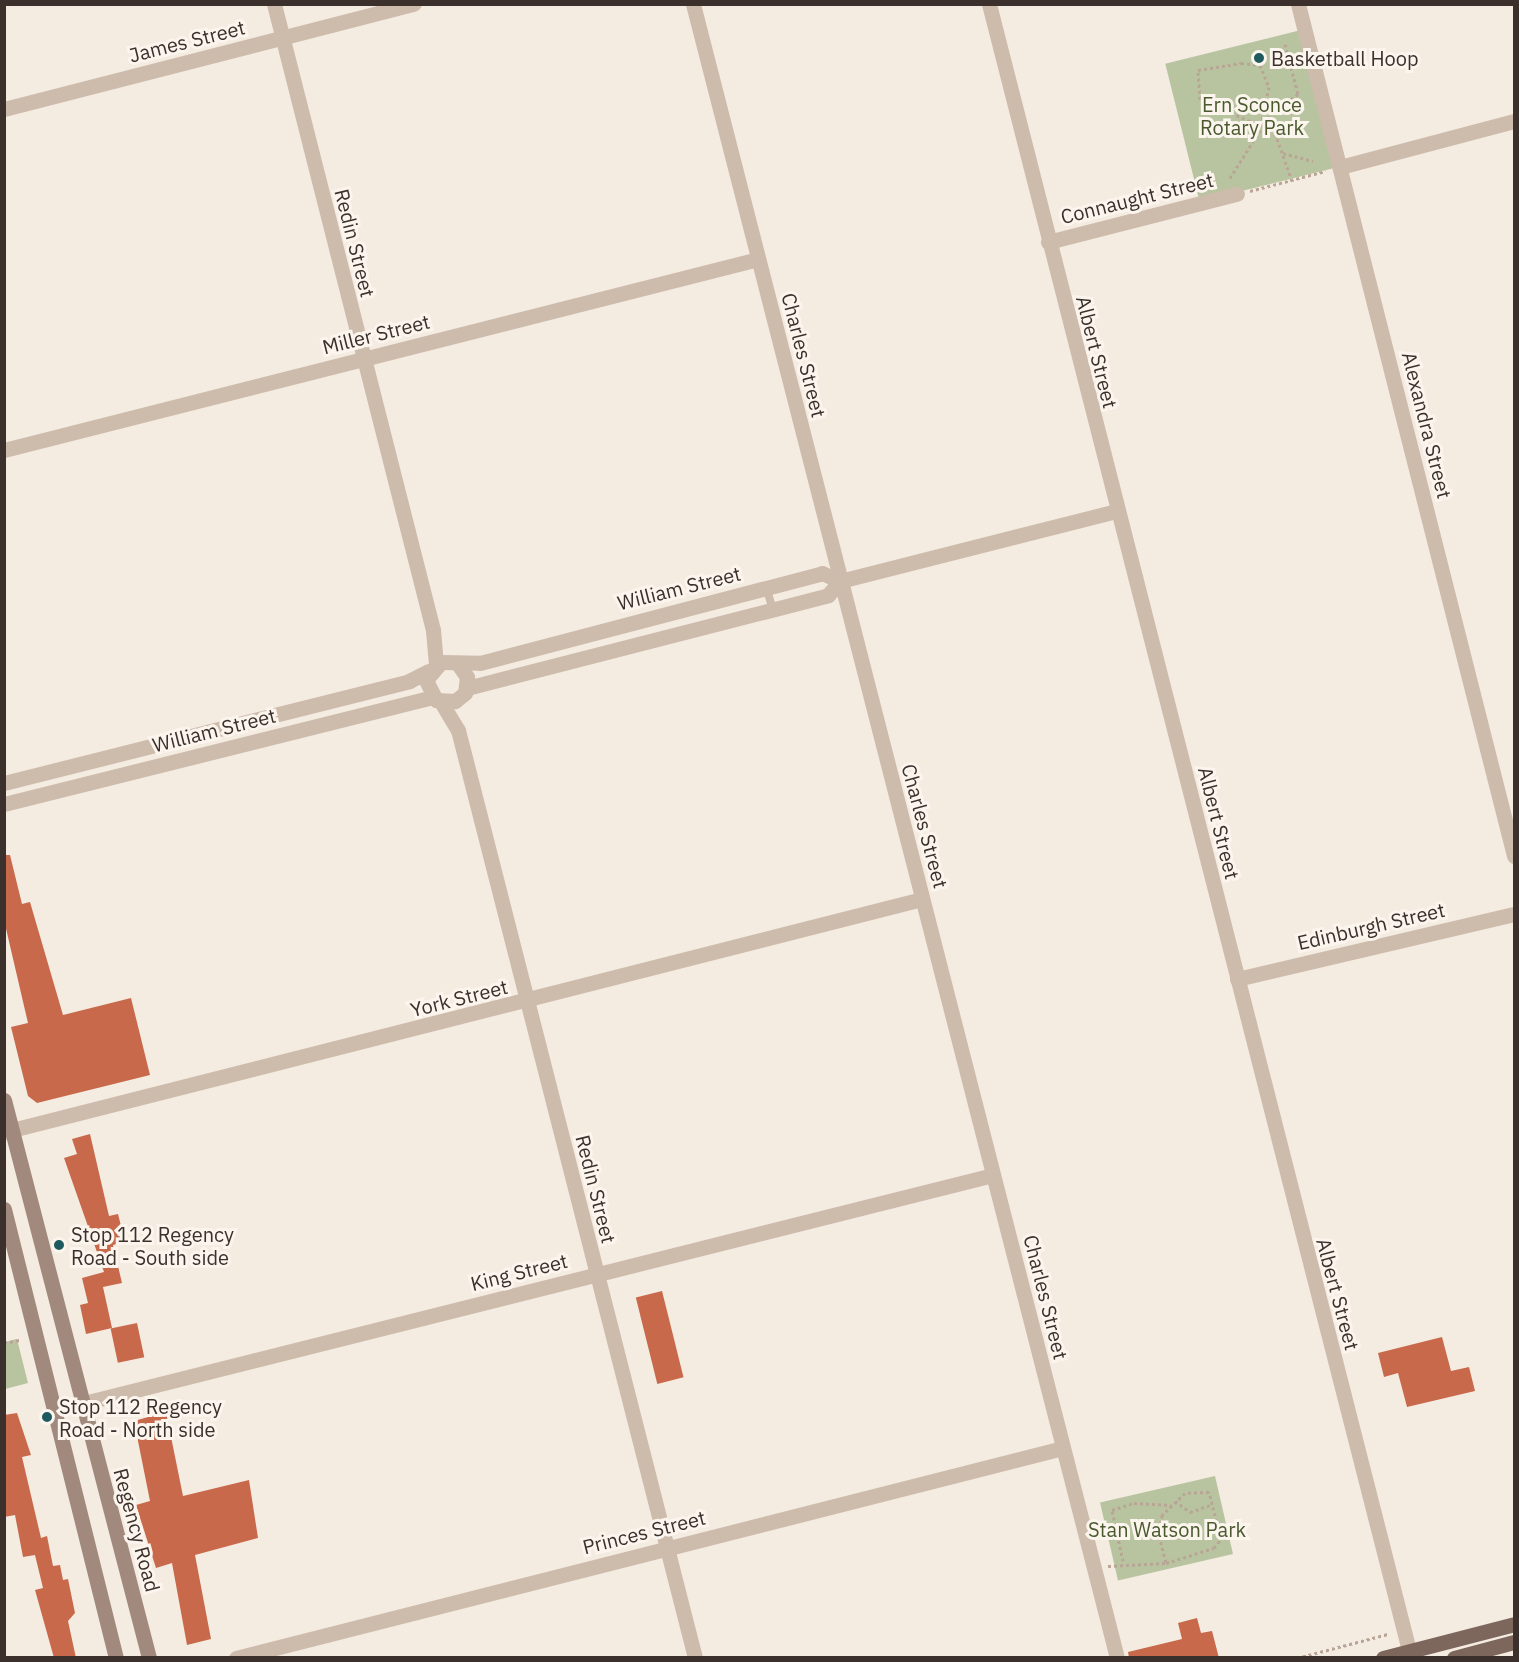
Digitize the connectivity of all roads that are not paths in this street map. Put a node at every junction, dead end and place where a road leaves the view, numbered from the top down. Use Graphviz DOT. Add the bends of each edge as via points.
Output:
graph roads {
  1 [pos="274,4"];
  2 [pos="414,4"];
  3 [pos="693,4"];
  4 [pos="989,4"];
  5 [pos="1298,4"];
  6 [pos="282,39"];
  7 [pos="4,109"];
  8 [pos="1515,120"];
  9 [pos="1340,166"];
  10 [pos="1237,194"];
  11 [pos="1048,242"];
  12 [pos="758,259"];
  13 [pos="363,358"];
  14 [pos="4,450"];
  15 [pos="1116,511"];
  16 [pos="840,581"];
  17 [pos="766,587"];
  18 [pos="773,610"];
  19 [pos="536,646"];
  20 [pos="443,665"];
  21 [pos="542,669"];
  22 [pos="386,684"];
  23 [pos="464,693"];
  24 [pos="437,700"];
  25 [pos="392,708"];
  26 [pos="458,730"];
  27 [pos="31,776"];
  28 [pos="4,783"];
  29 [pos="36,796"];
  30 [pos="4,804"];
  31 [pos="1515,856"];
  32 [pos="922,899"];
  33 [pos="1515,914"];
  34 [pos="1237,979"];
  35 [pos="527,1003"];
  36 [pos="4,1100"];
  37 [pos="8,1131"];
  38 [pos="993,1175"];
  39 [pos="4,1209"];
  40 [pos="597,1274"];
  41 [pos="83,1403"];
  42 [pos="56,1410"];
  43 [pos="1063,1448"];
  44 [pos="667,1548"];
  45 [pos="1515,1624"];
  46 [pos="1515,1642"];
  47 [pos="1409,1654"];
  48 [pos="116,1658"];
  49 [pos="149,1658"];
  50 [pos="236,1658"];
  51 [pos="695,1658"];
  52 [pos="1117,1658"];
  53 [pos="1383,1658"];
  54 [pos="1455,1658"];
  1 -- 6 [label="street, Redin Street"];
  2 -- 6 [label="street, James Street"];
  3 -- 12 [label="street, Charles Street"];
  4 -- 11 [label="street, Albert Street"];
  5 -- 9 [label="street, Alexandra Street"];
  6 -- 7 [label="street, James Street"];
  6 -- 13 [label="street, Redin Street"];
  8 -- 9 [label="street"];
  9 -- 31 [label="street, Alexandra Street"];
  10 -- 11 [label="street, Connaught Street"];
  11 -- 15 [label="street, Albert Street"];
  12 -- 13 [label="street, Miller Street"];
  12 -- 16 [label="street, Charles Street"];
  13 -- 14 [label="street, Miller Street"];
  13 -- 20 [label="street, Redin Street"];
  15 -- 16 [label="street, William Street"];
  15 -- 34 [label="street, Albert Street"];
  16 -- 17 [label="street, William Street" via="822,573"];
  16 -- 18 [label="street, William Street" via="828,595"];
  16 -- 32 [label="street, Charles Street"];
  17 -- 18 [label="lane"];
  17 -- 19 [label="street, William Street"];
  18 -- 21 [label="street, William Street"];
  19 -- 20 [label="street, William Street"];
  19 -- 21 [label="lane"];
  20 -- 22 [label="street, William Street"];
  20 -- 23 [label="street"];
  20 -- 24 [label="street"];
  21 -- 23 [label="street, William Street"];
  22 -- 25 [label="lane"];
  22 -- 27 [label="street, William Street"];
  23 -- 24 [label="street, William Street"];
  23 -- 26 [label="street, Redin Street"];
  24 -- 25 [label="street, William Street"];
  24 -- 26 [label="street, Redin Street"];
  25 -- 29 [label="street, William Street"];
  26 -- 35 [label="street, Redin Street"];
  27 -- 28 [label="street, William Street"];
  27 -- 29 [label="lane"];
  29 -- 30 [label="street, William Street"];
  32 -- 35 [label="street, York Street"];
  32 -- 38 [label="street, Charles Street"];
  33 -- 34 [label="street, Edinburgh Street"];
  34 -- 47 [label="street, Albert Street"];
  35 -- 37 [label="street, York Street"];
  35 -- 40 [label="street, Redin Street"];
  36 -- 37 [label="main road, Regency Road"];
  37 -- 41 [label="main road, Regency Road"];
  38 -- 40 [label="street, King Street"];
  38 -- 43 [label="street, Charles Street"];
  39 -- 42 [label="main road"];
  40 -- 41 [label="street, King Street"];
  40 -- 44 [label="street, Redin Street"];
  41 -- 42 [label="street, King Street"];
  41 -- 49 [label="main road, Regency Road"];
  42 -- 48 [label="main road"];
  43 -- 44 [label="street, Princes Street"];
  43 -- 52 [label="street, Charles Street"];
  44 -- 50 [label="street, Princes Street"];
  44 -- 51 [label="street, Redin Street"];
  45 -- 47 [label="main road"];
  46 -- 54 [label="main road"];
  47 -- 53 [label="main road"];
}
